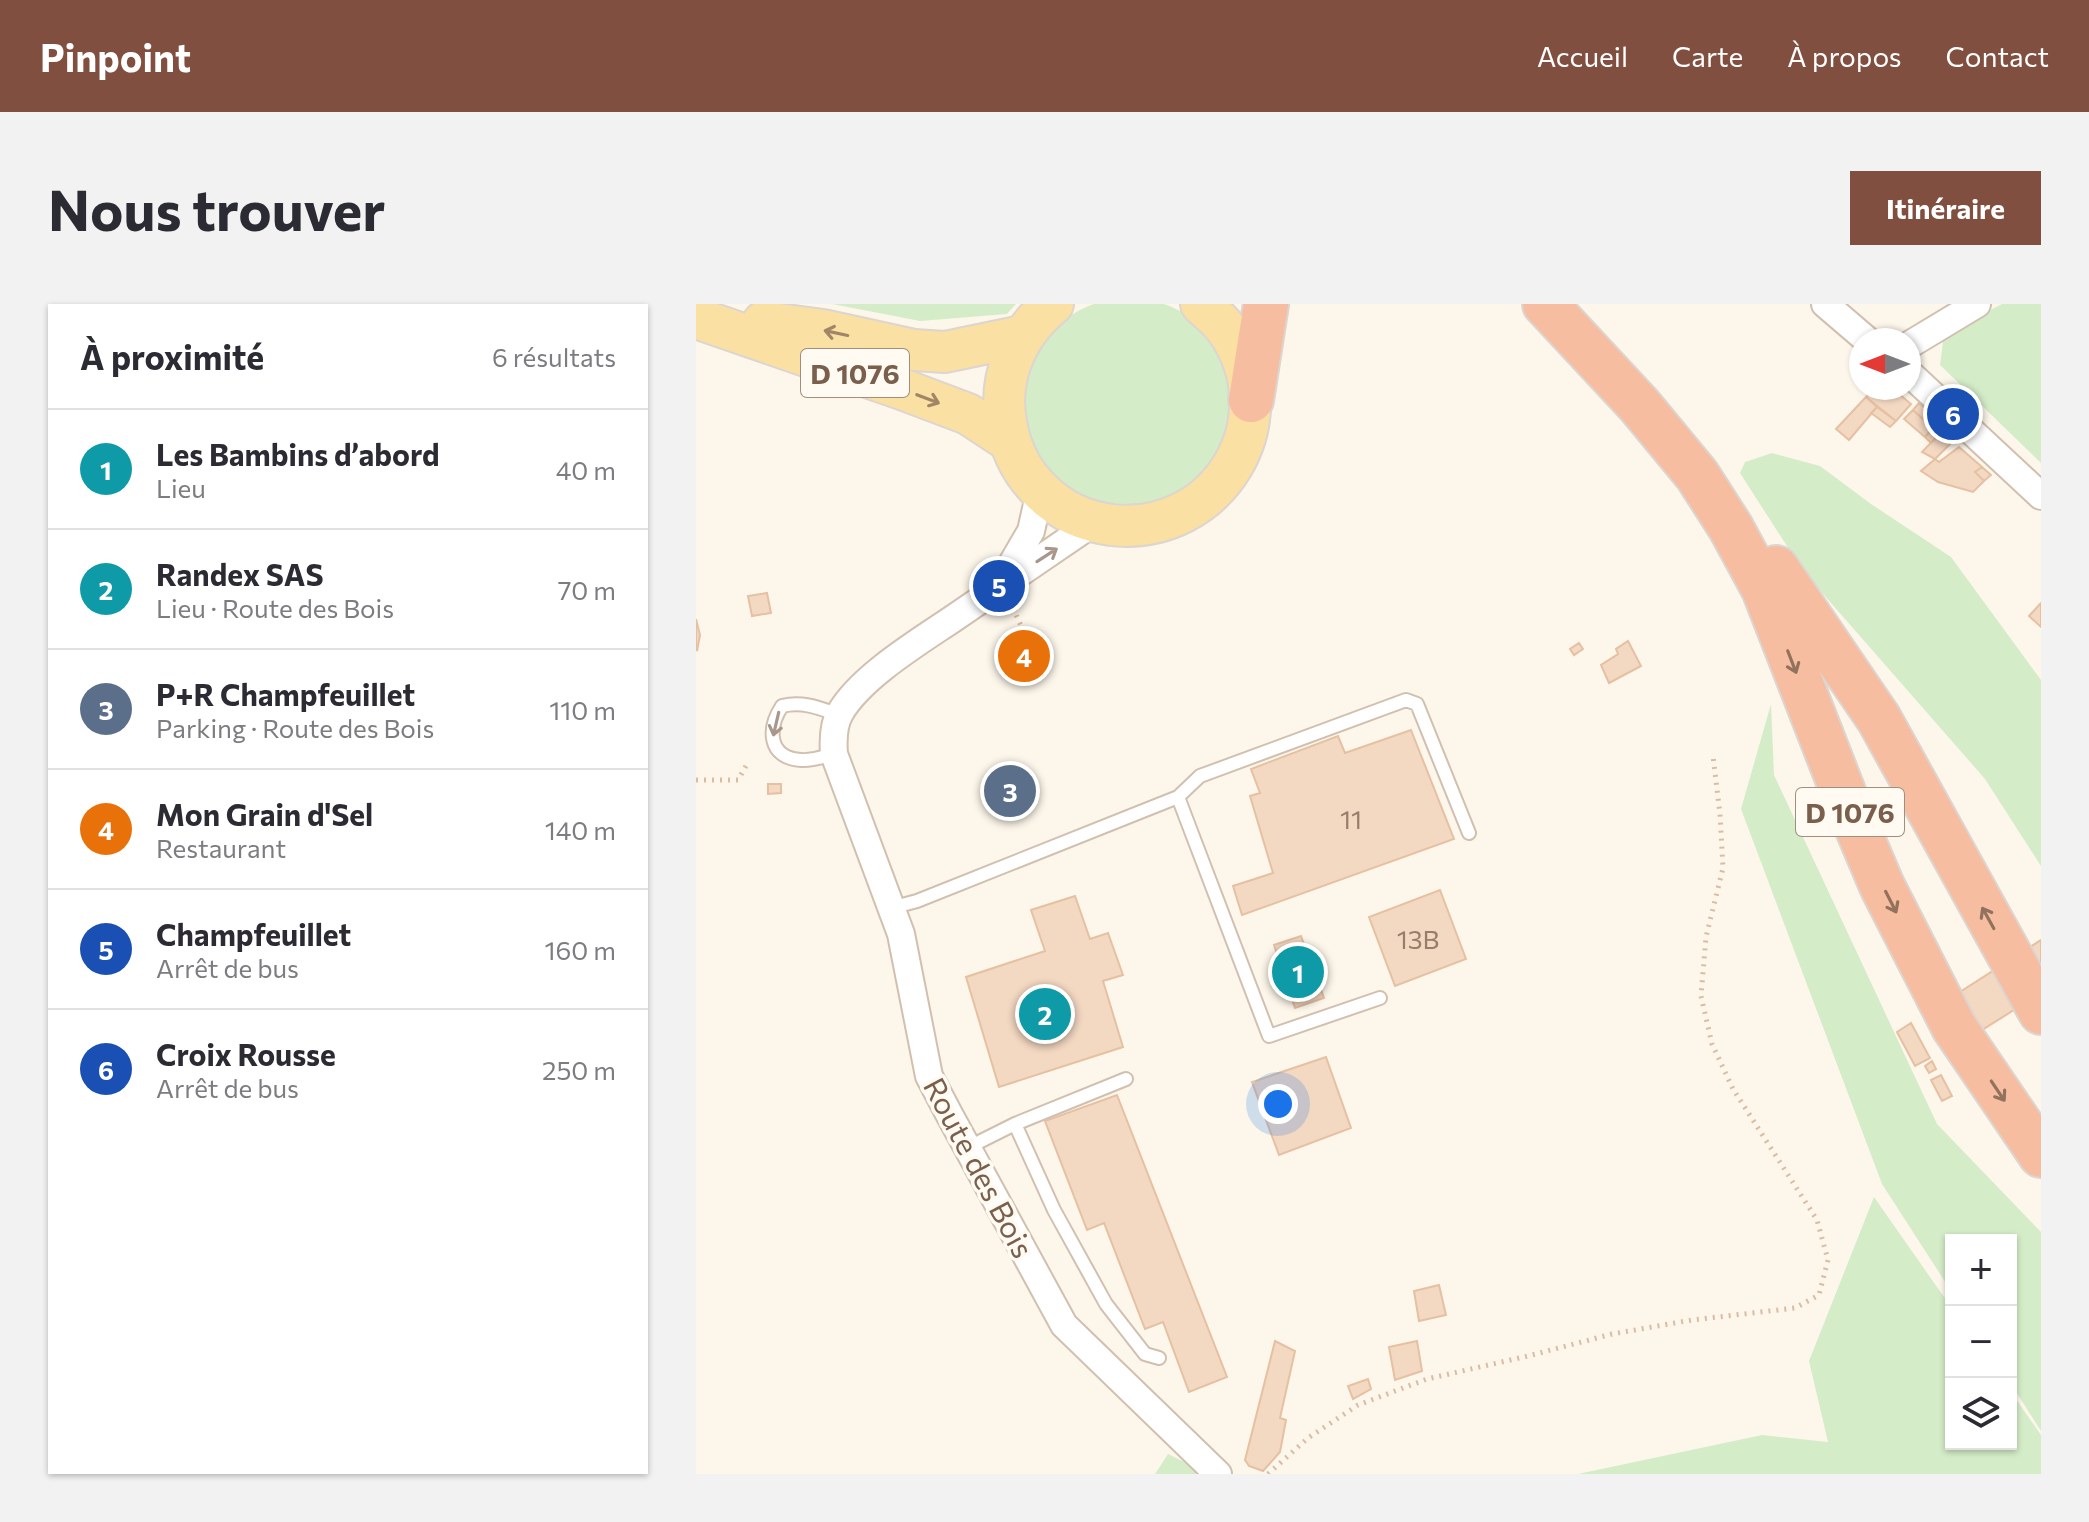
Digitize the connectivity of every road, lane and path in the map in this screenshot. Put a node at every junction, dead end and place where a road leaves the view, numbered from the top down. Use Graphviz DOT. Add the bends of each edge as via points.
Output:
graph roads {
  1 [pos="1053,304"];
  2 [pos="1201,304"];
  3 [pos="1266,304"];
  4 [pos="1545,304"];
  5 [pos="1585,304"];
  6 [pos="1825,304"];
  7 [pos="1977,304"];
  8 [pos="696,316"];
  9 [pos="1853,328"];
  10 [pos="1022,336"];
  11 [pos="1921,338"];
  12 [pos="1921,384"];
  13 [pos="1251,400"];
  14 [pos="1009,441"];
  15 [pos="1040,491"];
  16 [pos="2041,496"];
  17 [pos="1093,523"];
  18 [pos="1006,596"];
  19 [pos="1038,664"];
  20 [pos="839,715"];
  21 [pos="834,754"];
  22 [pos="1713,756"];
  23 [pos="746,766"];
  24 [pos="696,780"];
  25 [pos="1178,797"];
  26 [pos="1469,833"];
  27 [pos="891,908"];
  28 [pos="1380,998"];
  29 [pos="2033,999"];
  30 [pos="1126,1079"];
  31 [pos="1015,1124"];
  32 [pos="967,1148"];
  33 [pos="2041,1155"];
  34 [pos="1159,1358"];
  35 [pos="1218,1474"];
  36 [pos="1268,1474"];
  1 -- 10 [label="main road"];
  2 -- 13 [label="main road" via="1227,329 1244,362"];
  3 -- 13 [label="highway"];
  4 -- 33 [label="highway, D 1076, one-way" via="1697,475 1748,557 1876,872 1954,1027"];
  29 -- 5 [label="highway, D 1076, one-way" via="1879,719 1654,383"];
  6 -- 9 [label="street"];
  7 -- 11 [label="street"];
  10 -- 8 [label="main road, D 1076, one-way" via="945,352 823,330"];
  8 -- 14 [label="main road, D 1076, one-way" via="968,414"];
  10 -- 14 [label="main road" via="1008,369 1003,405"];
  12 -- 16 [label="street"];
  13 -- 17 [label="main road" via="1246,438 1230,473 1203,501 1170,520 1132,527"];
  14 -- 15 [label="main road" via="1021,468"];
  15 -- 17 [label="main road"];
  15 -- 18 [label="street"];
  18 -- 17 [label="street, one-way"];
  18 -- 19 [label="path"];
  18 -- 20 [label="street" via="890,662 853,694"];
  20 -- 21 [label="street"];
  20 -- 21 [label="lane, one-way" via="795,703 782,706 773,728 778,751 789,759"];
  21 -- 27 [label="street, Route des Bois"];
  22 -- 36 [label="path" via="1723,868 1706,937 1701,996 1712,1044 1733,1089 1817,1220 1828,1260 1819,1295 1795,1308 1612,1334 1427,1379 1358,1405 1308,1438"];
  23 -- 24 [label="path" via="738,780"];
  25 -- 26 [label="lane" via="1200,776 1406,700 1417,704"];
  25 -- 27 [label="lane"];
  25 -- 28 [label="lane" via="1269,1036"];
  27 -- 32 [label="street, Route des Bois" via="901,934 929,1076"];
  30 -- 31 [label="lane"];
  31 -- 32 [label="lane"];
  31 -- 34 [label="lane" via="1106,1304 1145,1354"];
  32 -- 35 [label="street, Route des Bois" via="1064,1325"];
}
